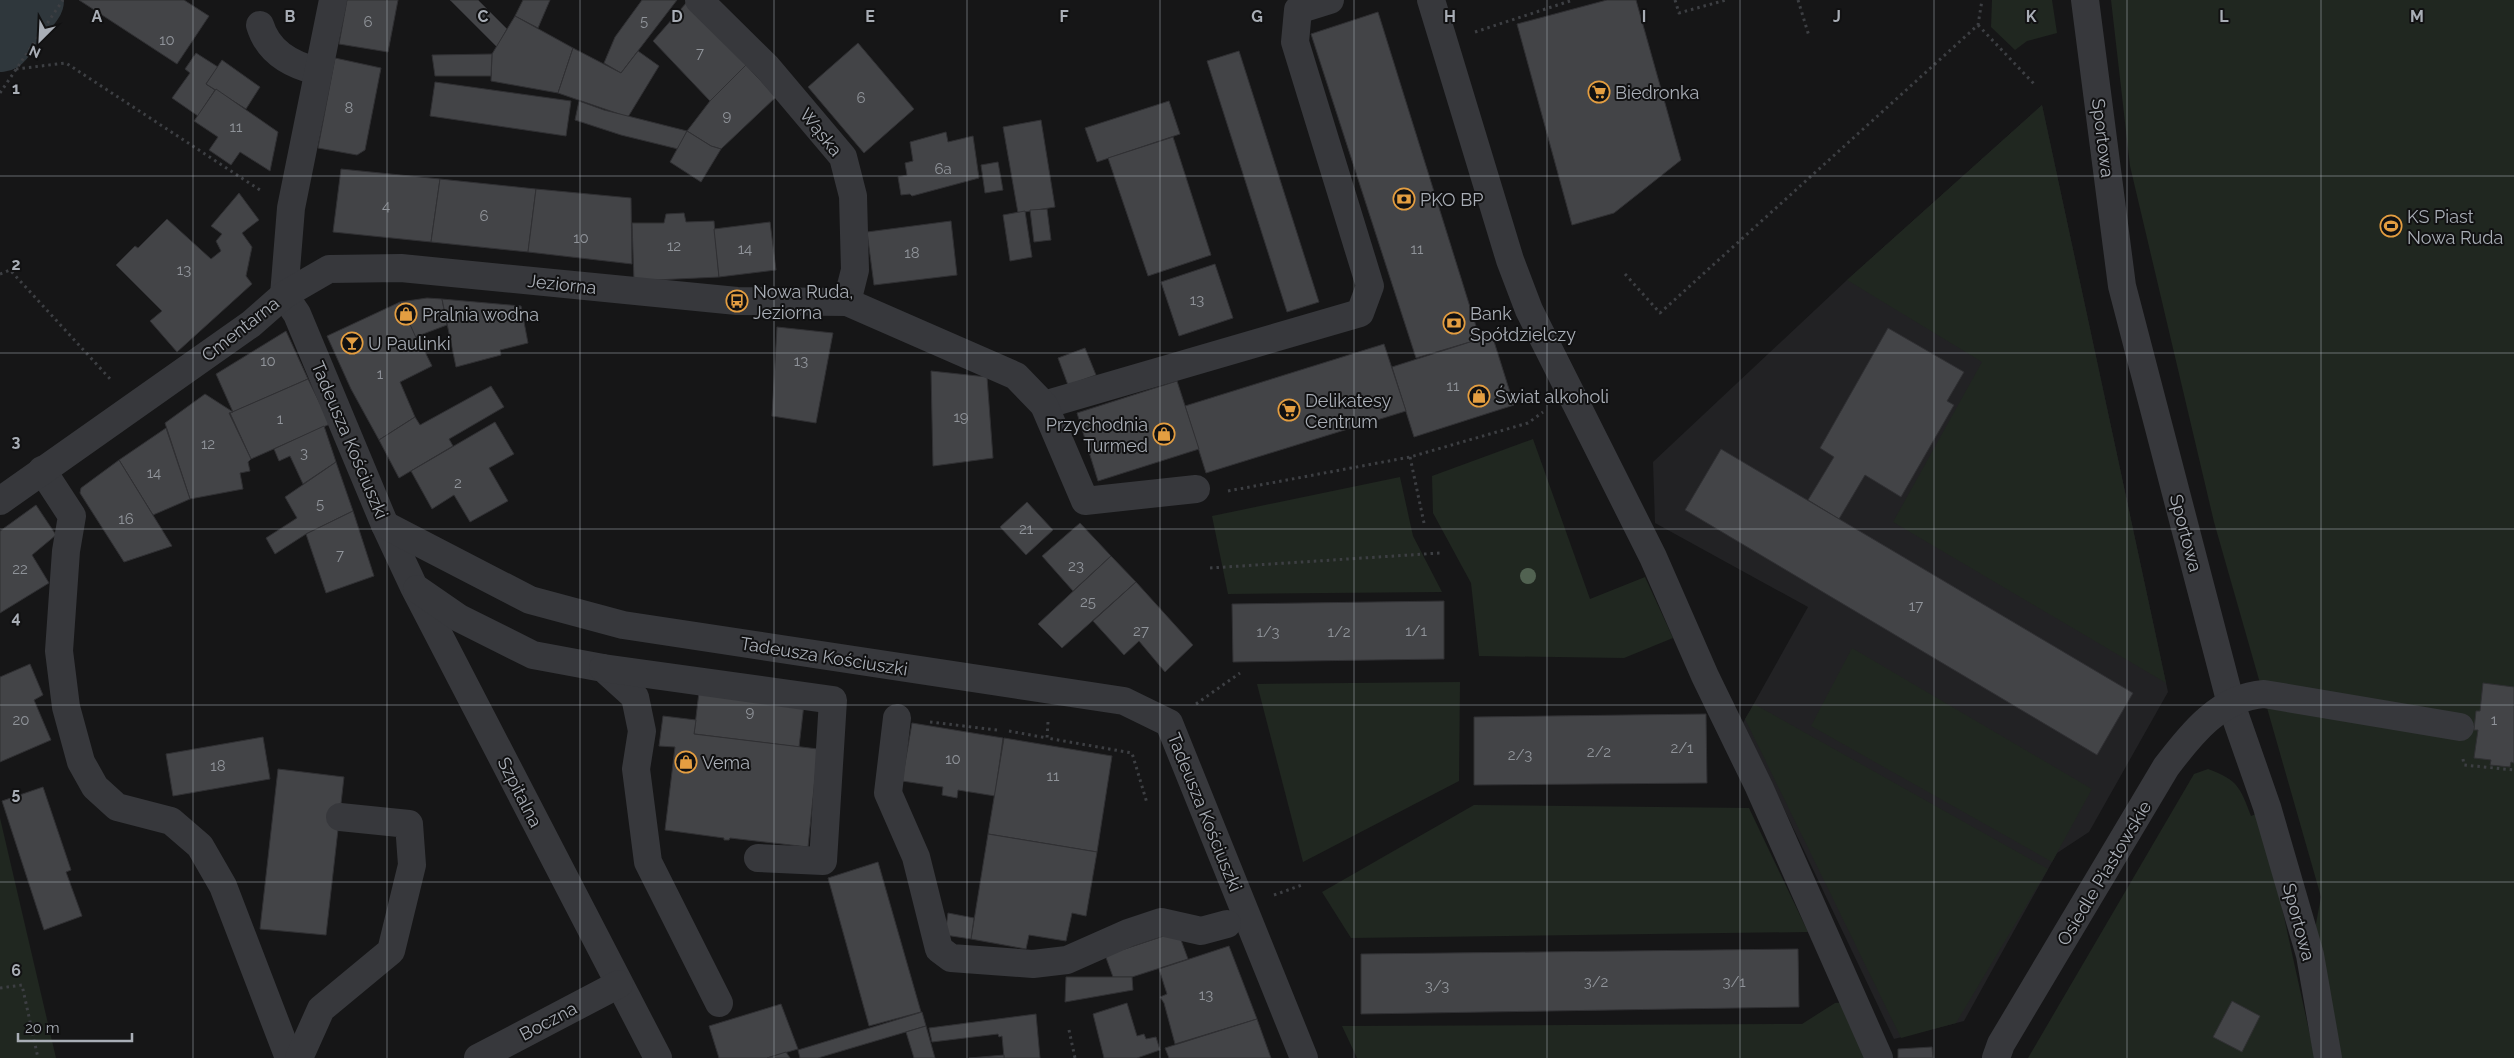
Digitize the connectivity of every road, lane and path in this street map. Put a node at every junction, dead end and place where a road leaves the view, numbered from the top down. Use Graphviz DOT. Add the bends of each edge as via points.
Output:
graph roads {
  1 [pos="63,0"];
  2 [pos="333,0"];
  3 [pos="699,0"];
  4 [pos="1330,0"];
  5 [pos="1432,0"];
  6 [pos="1574,0"];
  7 [pos="1675,0"];
  8 [pos="1726,0"];
  9 [pos="1798,0"];
  10 [pos="1982,0"];
  11 [pos="2085,0"];
  12 [pos="260,25"];
  13 [pos="1978,25"];
  14 [pos="1470,34"];
  15 [pos="1809,36"];
  16 [pos="16,69"];
  17 [pos="317,71"];
  18 [pos="2036,86"];
  19 [pos="0,93"];
  20 [pos="268,195"];
  21 [pos="0,274"];
  22 [pos="1625,274"];
  23 [pos="284,295"];
  24 [pos="847,302"];
  25 [pos="135,405"];
  26 [pos="1044,405"];
  27 [pos="1528,422"];
  28 [pos="1410,457"];
  29 [pos="42,470"];
  30 [pos="1196,489"];
  31 [pos="1234,490"];
  32 [pos="0,501"];
  33 [pos="1424,522"];
  34 [pos="385,525"];
  35 [pos="1440,553"];
  36 [pos="1210,568"];
  37 [pos="414,587"];
  38 [pos="603,668"];
  39 [pos="1240,673"];
  40 [pos="2231,704"];
  41 [pos="1048,716"];
  42 [pos="897,718"];
  43 [pos="1169,723"];
  44 [pos="2460,727"];
  45 [pos="997,730"];
  46 [pos="1009,731"];
  47 [pos="1047,738"];
  48 [pos="1147,803"];
  49 [pos="340,817"];
  50 [pos="758,858"];
  51 [pos="1227,924"];
  52 [pos="619,984"];
  53 [pos="0,988"];
  54 [pos="719,1003"];
  55 [pos="1069,1030"];
  56 [pos="38,1058"];
  57 [pos="289,1058"];
  58 [pos="299,1058"];
  59 [pos="478,1058"];
  60 [pos="658,1058"];
  61 [pos="1075,1058"];
  62 [pos="1304,1058"];
  63 [pos="1879,1058"];
  64 [pos="1996,1058"];
  65 [pos="2328,1058"];
  1 -- 16 [label="path"];
  2 -- 17 [label="street, Cmentarna"];
  3 -- 24 [label="street, Wąska" via="767,67 843,158 853,196 855,270"];
  4 -- 26 [label="street" via="1298,10 1294,42 1370,286 1360,313"];
  5 -- 63 [label="street" via="1510,260 1529,310 1653,557"];
  6 -- 14 [label="path"];
  7 -- 8 [label="path" via="1679,13"];
  9 -- 15 [label="path"];
  10 -- 13 [label="path"];
  11 -- 40 [label="street, Sportowa" via="2122,286"];
  12 -- 17 [label="street" via="273,49 299,66"];
  13 -- 18 [label="path"];
  13 -- 22 [label="path" via="1660,313"];
  16 -- 19 [label="path"];
  16 -- 20 [label="path" via="66,63"];
  17 -- 23 [label="street, Cmentarna" via="291,208"];
  21 -- 25 [label="path" via="10,270"];
  23 -- 24 [label="street, Jeziorna" via="329,269 401,268 738,302"];
  23 -- 25 [label="street, Cmentarna" via="252,324"];
  23 -- 34 [label="street, Tadeusza Kościuszki" via="298,314"];
  24 -- 26 [label="street" via="1016,376"];
  25 -- 29 [label="street, Cmentarna"];
  26 -- 30 [label="street" via="1085,501"];
  27 -- 28 [label="path"];
  28 -- 31 [label="path"];
  28 -- 33 [label="path"];
  29 -- 32 [label="street, Cmentarna"];
  29 -- 57 [label="street" via="72,516 66,551 60,651 66,707 81,762 96,787 116,807 171,820 200,846 223,886"];
  34 -- 37 [label="street, Szpitalna"];
  34 -- 43 [label="street, Tadeusza Kościuszki" via="530,600 623,625 1124,700"];
  35 -- 36 [label="path"];
  37 -- 38 [label="street" via="460,618 533,655"];
  37 -- 52 [label="street, Szpitalna"];
  38 -- 50 [label="street" via="832,700 823,861"];
  38 -- 54 [label="street" via="635,697 642,731 636,769 648,862"];
  39 -- 43 [label="path"];
  40 -- 44 [label="street, Osiedle Piastowskie" via="2252,695 2264,694"];
  40 -- 64 [label="street, Osiedle Piastowskie" via="2208,718 2191,734 2166,767"];
  40 -- 65 [label="street, Sportowa" via="2267,806 2310,955"];
  41 -- 47 [label="path"];
  42 -- 45 [label="path"];
  42 -- 51 [label="street" via="888,793 916,857 939,949 951,958 1033,964 1067,960 1161,922 1201,931"];
  43 -- 62 [label="street, Tadeusza Kościuszki"];
  46 -- 47 [label="path"];
  47 -- 48 [label="path" via="1132,753"];
  49 -- 58 [label="street" via="409,824 412,865 391,951 321,1010"];
  52 -- 59 [label="street, Boczna"];
  52 -- 60 [label="street, Szpitalna"];
  53 -- 56 [label="path" via="22,985"];
  55 -- 61 [label="path"];
}
